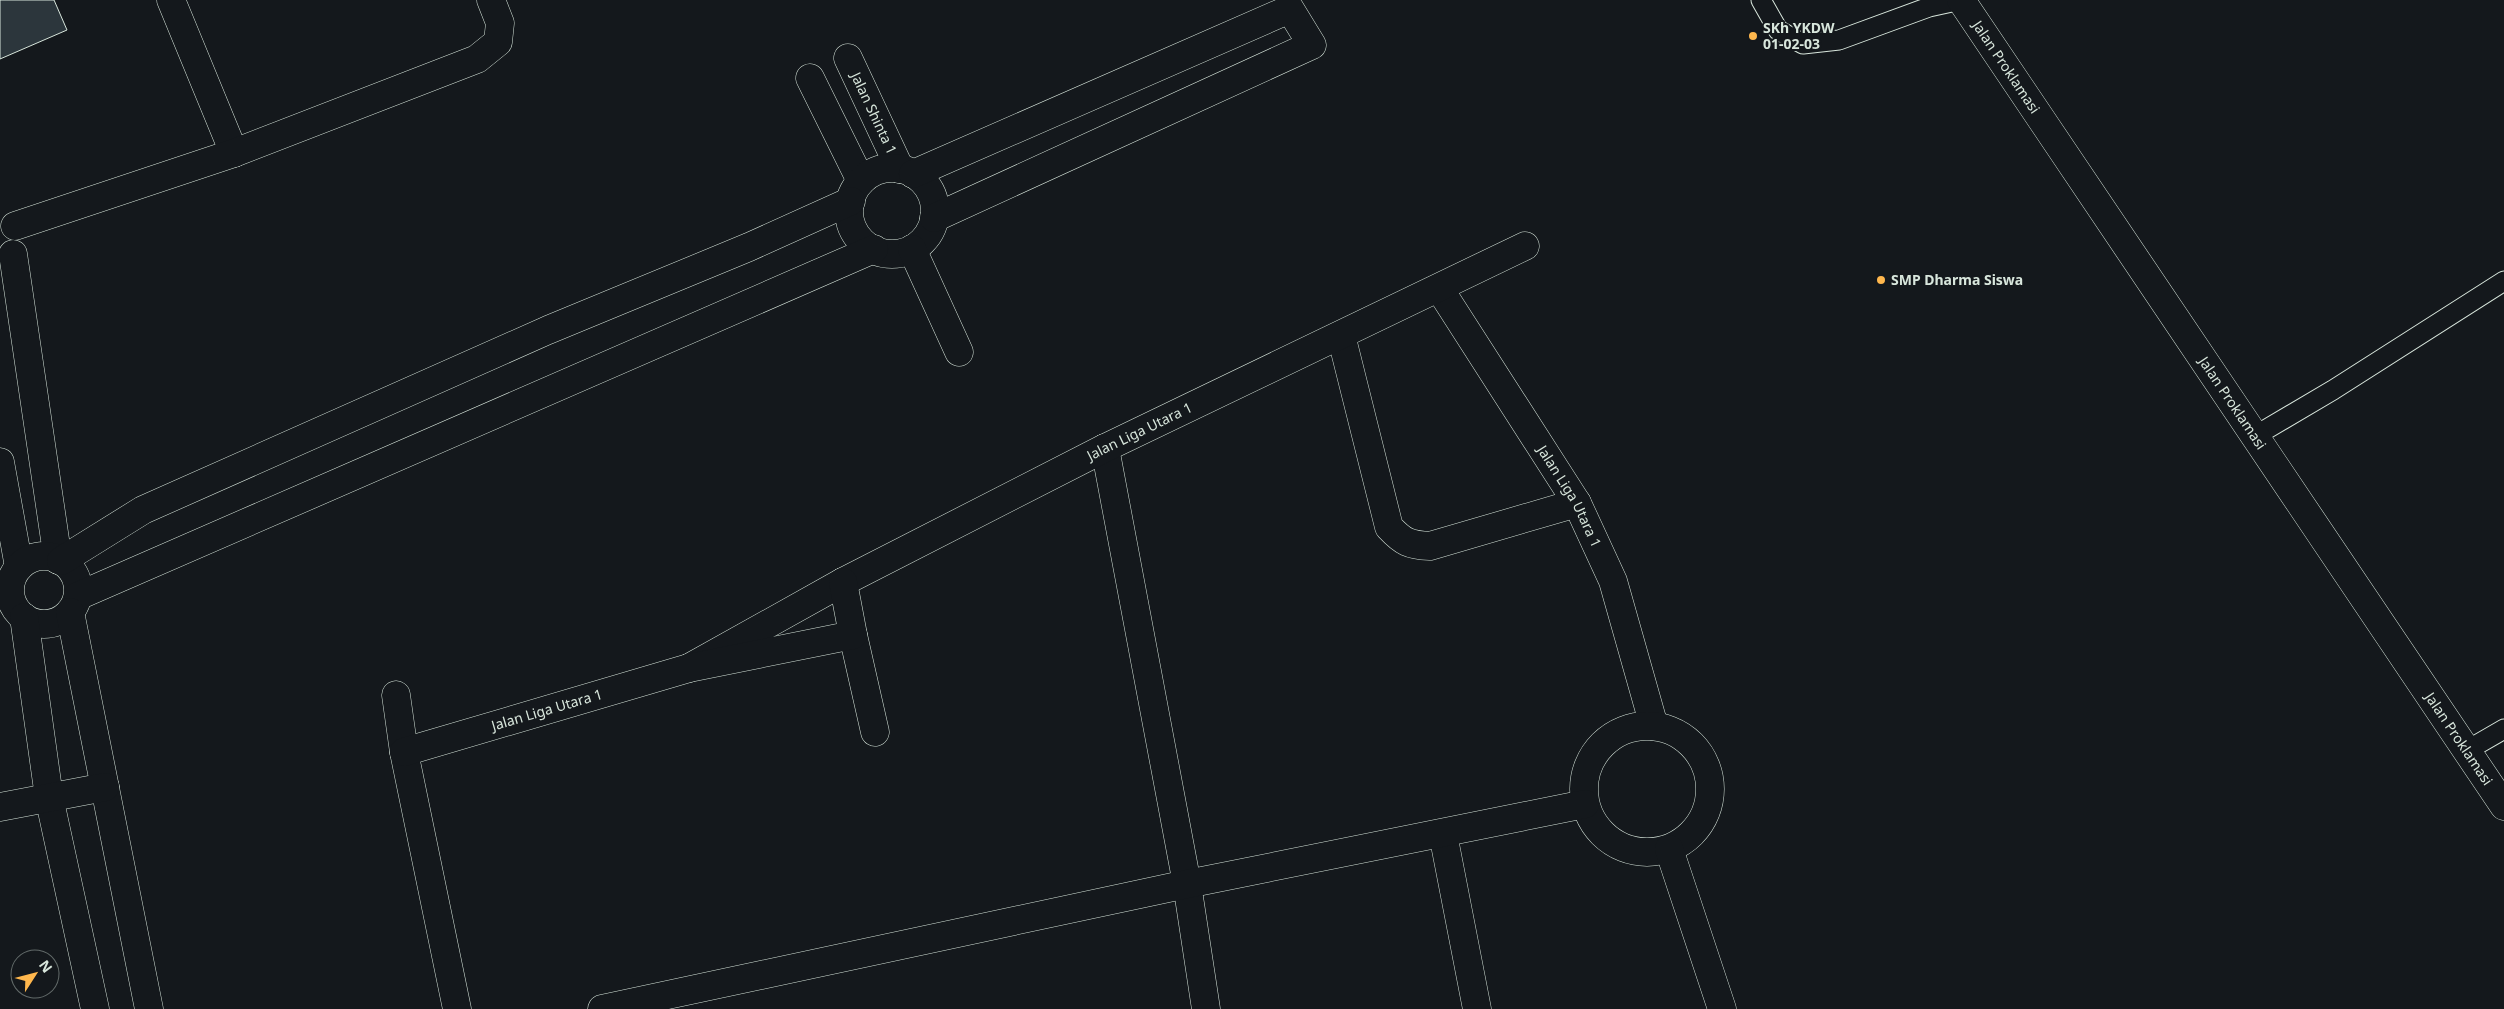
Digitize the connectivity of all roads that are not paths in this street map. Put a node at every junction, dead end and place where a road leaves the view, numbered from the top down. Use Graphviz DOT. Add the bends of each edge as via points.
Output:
graph roads {
  1 [pos="171,0"];
  2 [pos="491,0"];
  3 [pos="1761,0"];
  4 [pos="1961,0"];
  5 [pos="848,58"];
  6 [pos="810,78"];
  7 [pos="234,153"];
  8 [pos="907,171"];
  9 [pos="856,191"];
  10 [pos="8,217"];
  11 [pos="934,218"];
  12 [pos="1525,246"];
  13 [pos="874,249"];
  14 [pos="912,249"];
  15 [pos="6,261"];
  16 [pos="2504,281"];
  17 [pos="1439,288"];
  18 [pos="1341,335"];
  19 [pos="960,352"];
  20 [pos="2255,436"];
  21 [pos="1105,448"];
  22 [pos="0,462"];
  23 [pos="1577,503"];
  24 [pos="59,560"];
  25 [pos="19,566"];
  26 [pos="843,582"];
  27 [pos="74,604"];
  28 [pos="24,617"];
  29 [pos="853,636"];
  30 [pos="690,668"];
  31 [pos="396,695"];
  32 [pos="1654,726"];
  33 [pos="2504,729"];
  34 [pos="875,732"];
  35 [pos="2466,751"];
  36 [pos="404,752"];
  37 [pos="106,787"];
  38 [pos="49,797"];
  39 [pos="1585,804"];
  40 [pos="2504,806"];
  41 [pos="0,807"];
  42 [pos="1443,834"];
  43 [pos="1669,849"];
  44 [pos="1187,884"];
  45 [pos="95,1009"];
  46 [pos="148,1009"];
  47 [pos="458,1009"];
  48 [pos="602,1009"];
  49 [pos="1206,1009"];
  50 [pos="1477,1009"];
  51 [pos="1722,1009"];
  1 -- 7 [label="street"];
  2 -- 7 [label="street" via="500,23 498,42 477,59"];
  3 -- 4 [label="lane" via="1778,30 1803,44 1840,40 1928,7"];
  4 -- 20 [label="street, Jalan Proklamasi"];
  5 -- 8 [label="street, Jalan Shinta 1"];
  6 -- 9 [label="street"];
  7 -- 10 [label="street"];
  8 -- 9 [label="street" via="886,168 872,172"];
  8 -- 11 [label="street" via="923,181 930,193"];
  8 -- 11 [label="street" via="1290,9 1312,44"];
  9 -- 13 [label="street" via="850,221 856,235"];
  9 -- 24 [label="street" via="749,246 548,330 143,510"];
  10 -- 15 [label="street" via="16,245"];
  11 -- 14 [label="street" via="925,239"];
  12 -- 17 [label="street, Jalan Liga Utara 1"];
  13 -- 14 [label="street" via="896,254"];
  13 -- 27 [label="street"];
  14 -- 19 [label="street"];
  15 -- 24 [label="street"];
  16 -- 20 [label="lane"];
  17 -- 18 [label="street, Jalan Liga Utara 1"];
  17 -- 23 [label="street, Jalan Liga Utara 1"];
  18 -- 21 [label="street, Jalan Liga Utara 1"];
  18 -- 23 [label="street" via="1389,527 1401,540 1430,546"];
  20 -- 35 [label="street, Jalan Proklamasi"];
  21 -- 26 [label="street, Jalan Liga Utara 1"];
  21 -- 44 [label="street"];
  22 -- 25 [label="street"];
  23 -- 32 [label="street, Jalan Liga Utara 1" via="1613,581"];
  24 -- 25 [label="street" via="36,557"];
  24 -- 27 [label="street" via="73,572"];
  25 -- 28 [label="street" via="13,576 11,598"];
  26 -- 29 [label="street"];
  26 -- 30 [label="street, Jalan Liga Utara 1"];
  27 -- 28 [label="street" via="60,620 48,624 35,623"];
  27 -- 37 [label="street"];
  28 -- 38 [label="street"];
  29 -- 30 [label="street, Jalan Liga Utara 1"];
  29 -- 34 [label="street"];
  30 -- 36 [label="street, Jalan Liga Utara 1"];
  31 -- 36 [label="street"];
  32 -- 39 [label="street" via="1633,727 1615,734 1599,747 1588,764 1583,784"];
  32 -- 43 [label="street" via="1675,732 1692,744 1704,762 1710,782 1709,803 1701,823 1687,839"];
  33 -- 35 [label="lane"];
  35 -- 40 [label="street, Jalan Proklamasi"];
  36 -- 47 [label="street"];
  37 -- 38 [label="street"];
  37 -- 46 [label="street"];
  38 -- 41 [label="street"];
  38 -- 45 [label="street"];
  39 -- 42 [label="street"];
  39 -- 43 [label="street" via="1594,824 1608,839 1627,850 1648,853"];
  42 -- 44 [label="street"];
  42 -- 50 [label="street"];
  43 -- 51 [label="street"];
  44 -- 48 [label="street"];
  44 -- 49 [label="street"];
}
